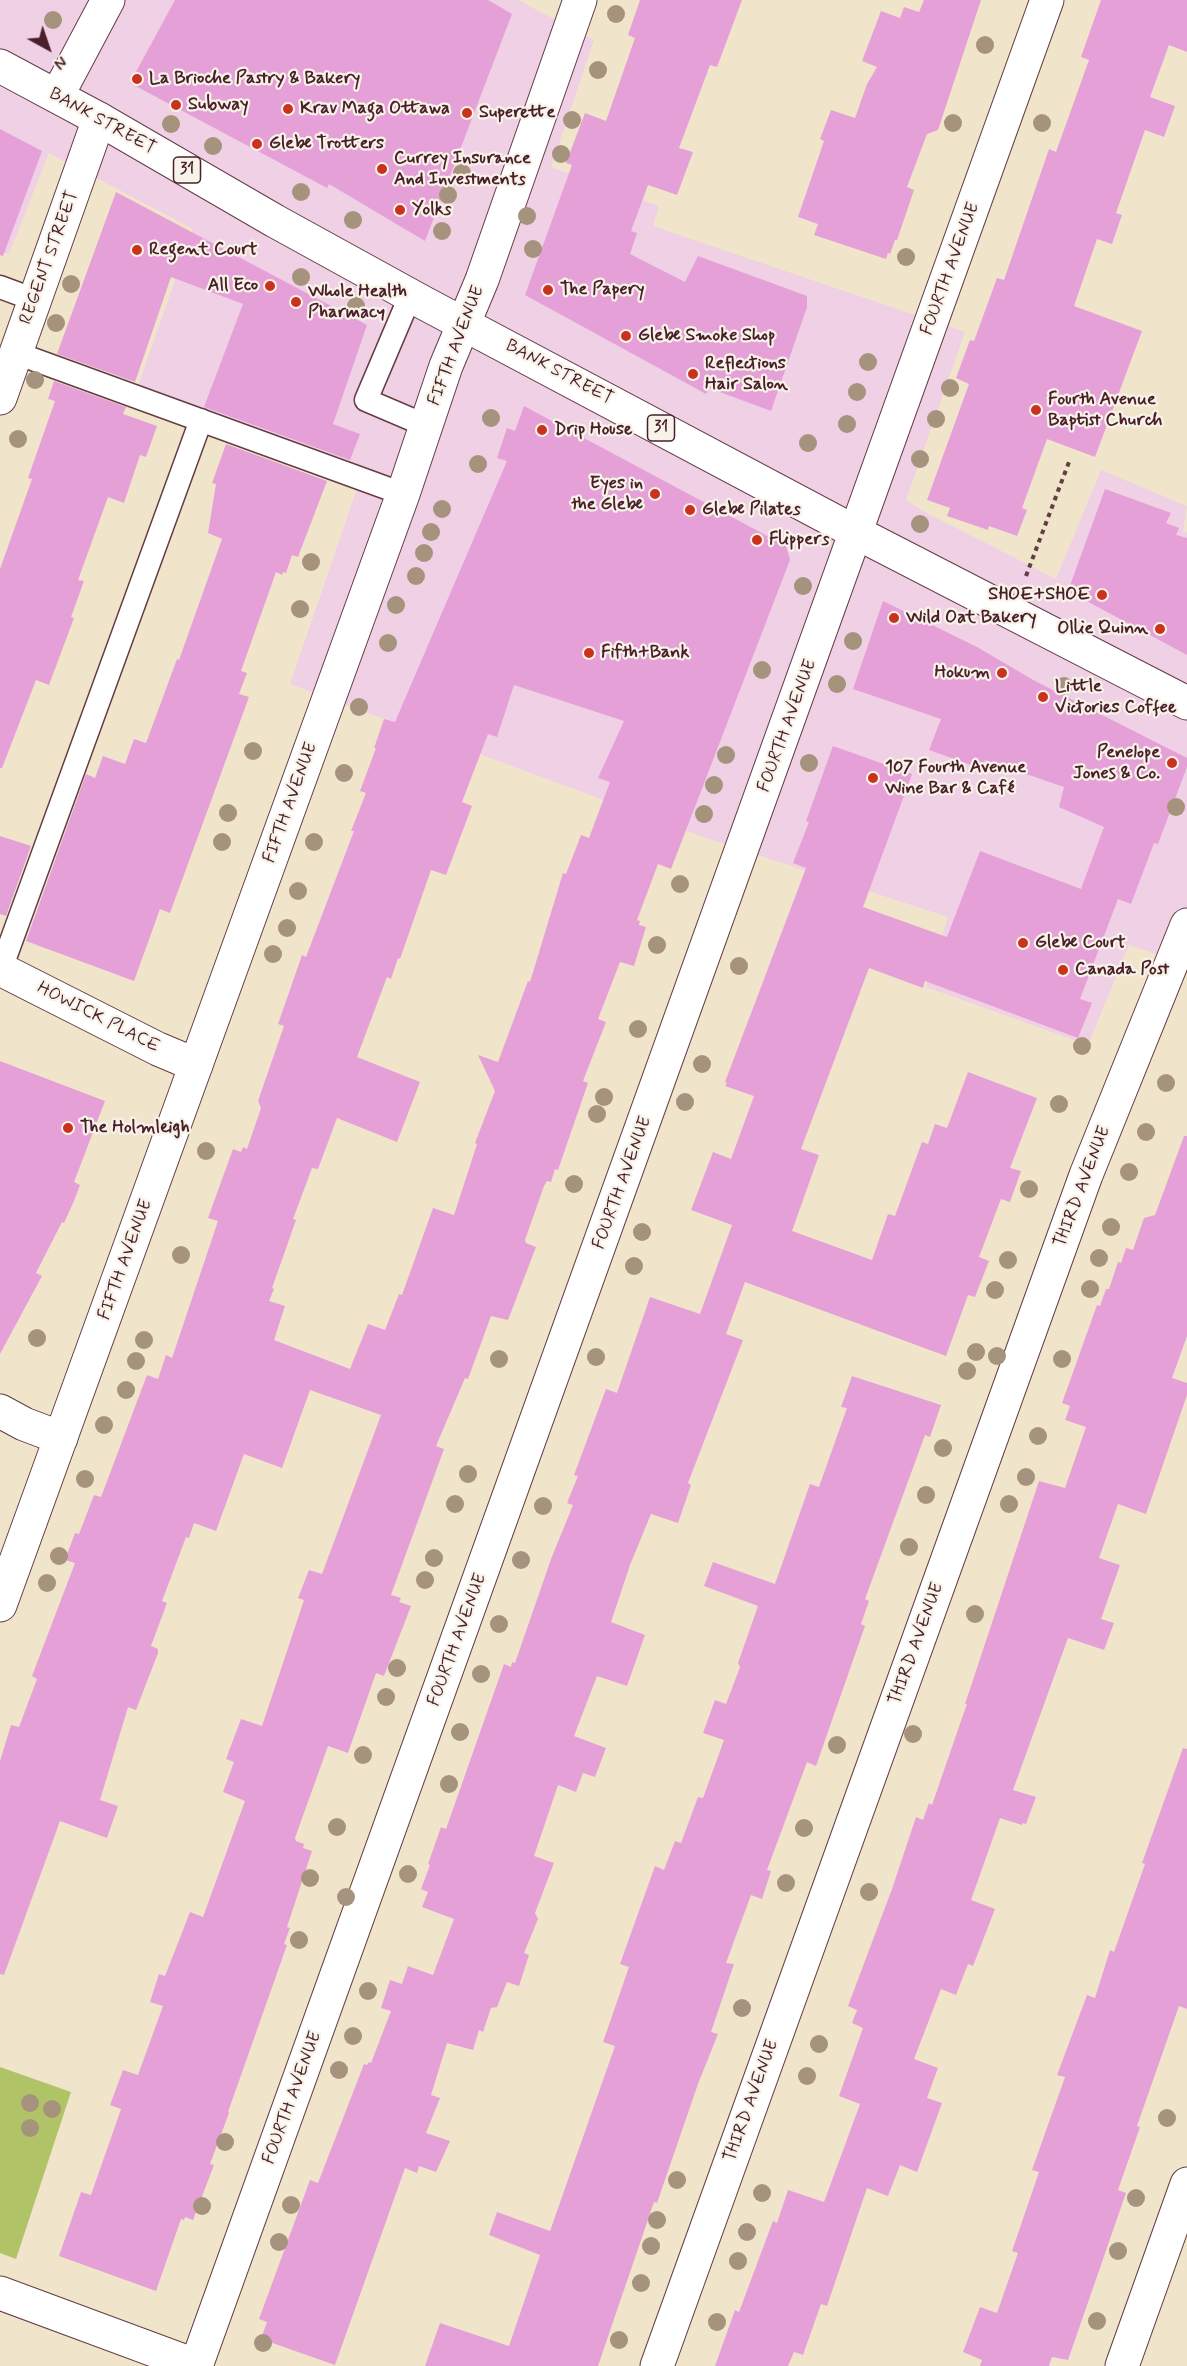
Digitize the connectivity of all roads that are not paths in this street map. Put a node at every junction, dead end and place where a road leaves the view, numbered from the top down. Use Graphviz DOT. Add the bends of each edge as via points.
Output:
graph roads {
  1 [pos="108,0"];
  2 [pos="580,0"];
  3 [pos="1047,0"];
  4 [pos="0,66"];
  5 [pos="57,96"];
  6 [pos="99,119"];
  7 [pos="0,287"];
  8 [pos="411,294"];
  9 [pos="35,300"];
  10 [pos="464,324"];
  11 [pos="16,353"];
  12 [pos="0,398"];
  13 [pos="201,420"];
  14 [pos="416,421"];
  15 [pos="404,494"];
  16 [pos="857,533"];
  17 [pos="1187,703"];
  18 [pos="1187,925"];
  19 [pos="1,969"];
  20 [pos="196,1065"];
  21 [pos="0,1411"];
  22 [pos="61,1438"];
  23 [pos="0,1605"];
  24 [pos="1187,2184"];
  25 [pos="0,2293"];
  26 [pos="196,2366"];
  27 [pos="657,2366"];
  28 [pos="1122,2366"];
  1 -- 5 [label="street"];
  2 -- 10 [label="street, FIFTH AVENUE"];
  3 -- 16 [label="street, FOURTH AVENUE"];
  4 -- 5 [label="street, BANK STREET / 31"];
  5 -- 6 [label="street, BANK STREET / 31"];
  6 -- 8 [label="street, BANK STREET / 31"];
  6 -- 9 [label="street, REGENT STREET"];
  7 -- 9 [label="lane"];
  8 -- 10 [label="street, BANK STREET / 31"];
  8 -- 14 [label="lane" via="366,400"];
  9 -- 11 [label="street, REGENT STREET"];
  10 -- 14 [label="street, FIFTH AVENUE"];
  10 -- 16 [label="street, BANK STREET / 31"];
  11 -- 12 [label="street, REGENT STREET"];
  11 -- 13 [label="lane"];
  13 -- 15 [label="lane"];
  13 -- 19 [label="lane"];
  14 -- 15 [label="street, FIFTH AVENUE"];
  15 -- 20 [label="street, FIFTH AVENUE"];
  16 -- 17 [label="street, BANK STREET / 31"];
  16 -- 26 [label="street, FOURTH AVENUE"];
  18 -- 27 [label="street, THIRD AVENUE" via="1086,1175"];
  19 -- 20 [label="street, HOWICK PLACE"];
  20 -- 22 [label="street, FIFTH AVENUE"];
  21 -- 22 [label="street"];
  22 -- 23 [label="street, FIFTH AVENUE"];
  24 -- 28 [label="street"];
  25 -- 26 [label="street"];
}
